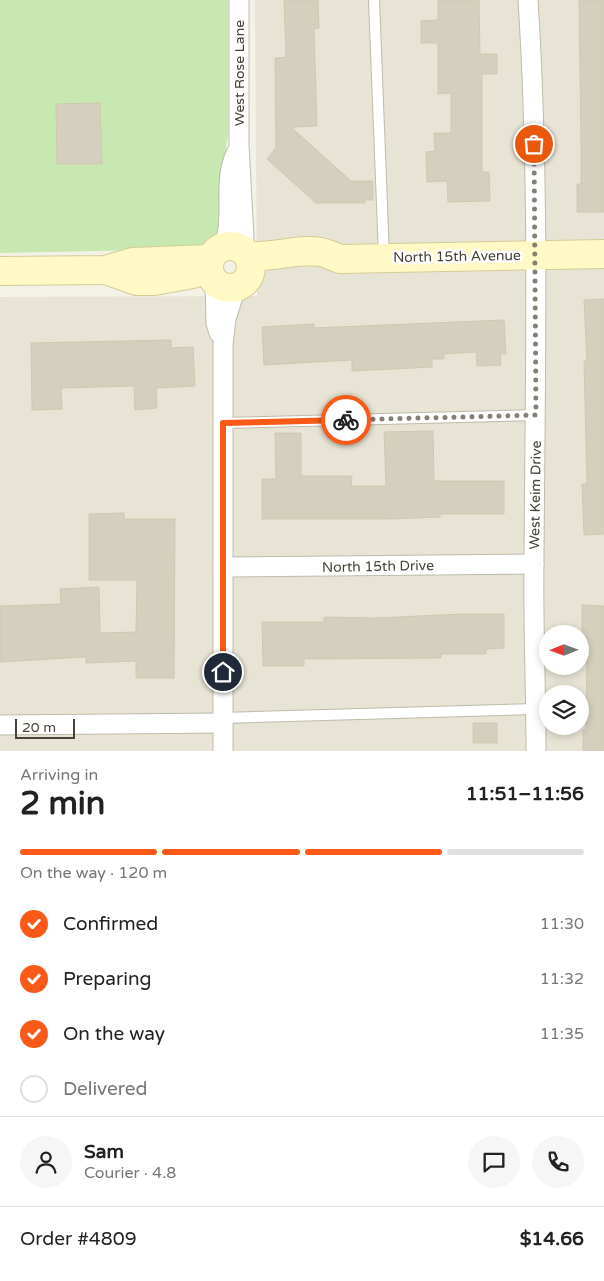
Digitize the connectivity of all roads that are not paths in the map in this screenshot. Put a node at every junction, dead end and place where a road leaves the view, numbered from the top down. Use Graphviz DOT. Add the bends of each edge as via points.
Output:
graph roads {
  1 [pos="239,0"];
  2 [pos="374,0"];
  3 [pos="528,0"];
  4 [pos="535,254"];
  5 [pos="604,254"];
  6 [pos="384,257"];
  7 [pos="229,267"];
  8 [pos="0,271"];
  9 [pos="536,415"];
  10 [pos="223,423"];
  11 [pos="534,564"];
  12 [pos="223,567"];
  13 [pos="536,709"];
  14 [pos="223,720"];
  15 [pos="0,726"];
  16 [pos="223,751"];
  17 [pos="536,751"];
  1 -- 7 [label="street, West Rose Lane" via="239,145 244,237"];
  2 -- 6 [label="lane"];
  3 -- 4 [label="street, West Keim Drive" via="534,106"];
  4 -- 5 [label="street, North 15th Avenue"];
  4 -- 6 [label="street, North 15th Avenue"];
  4 -- 9 [label="street, West Keim Drive"];
  6 -- 7 [label="street, North 15th Avenue" via="340,259 324,268"];
  7 -- 8 [label="street, North 15th Avenue" via="154,281 137,281 105,270"];
  7 -- 10 [label="street, West Rose Lane" via="216,323 223,344"];
  9 -- 10 [label="lane"];
  9 -- 11 [label="street, West Keim Drive"];
  10 -- 12 [label="street, West Rose Lane"];
  11 -- 12 [label="street, North 15th Drive"];
  11 -- 13 [label="street, West Keim Drive"];
  12 -- 14 [label="street, West Rose Lane"];
  13 -- 14 [label="lane"];
  13 -- 17 [label="street, West Keim Drive"];
  14 -- 15 [label="street"];
  14 -- 16 [label="street, West Rose Lane"];
}
